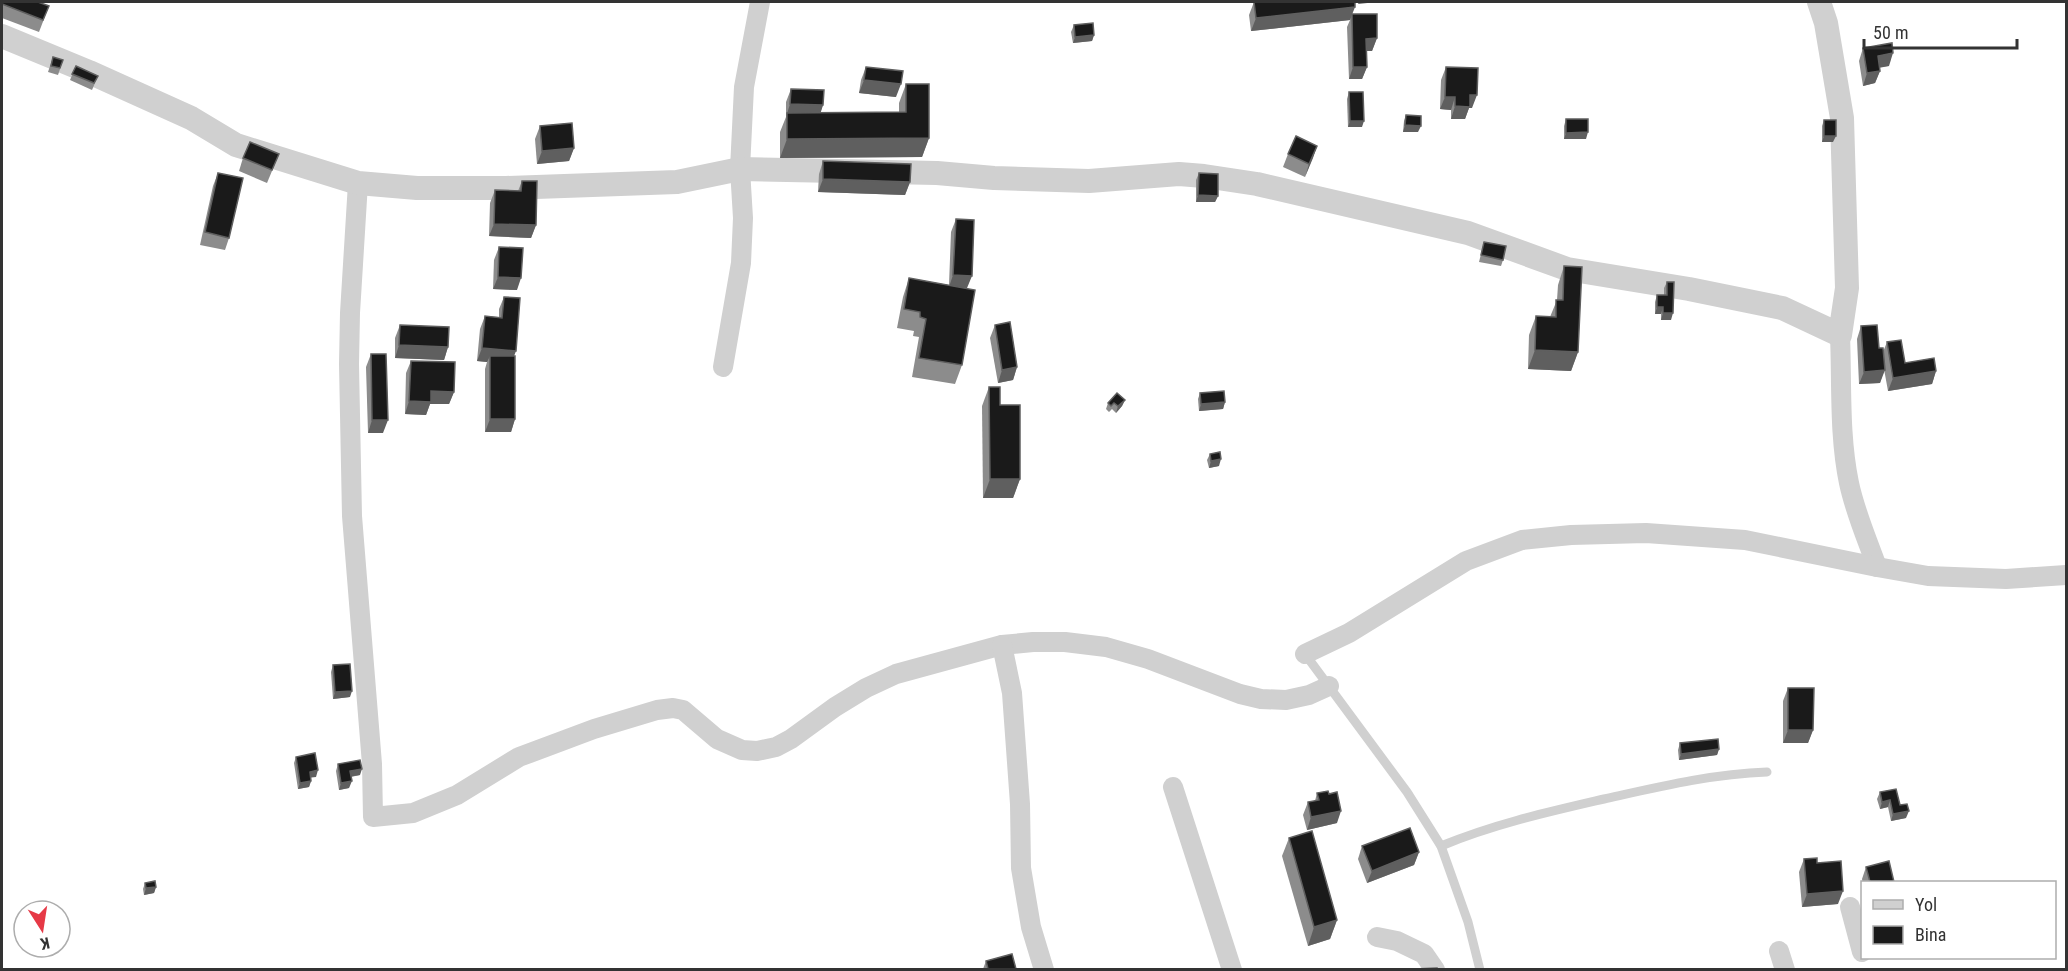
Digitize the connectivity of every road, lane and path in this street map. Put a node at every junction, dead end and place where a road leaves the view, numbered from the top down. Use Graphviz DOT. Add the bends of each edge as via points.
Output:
graph roads {
  1 [pos="760,2"];
  2 [pos="1819,2"];
  3 [pos="2,36"];
  4 [pos="740,169"];
  5 [pos="358,183"];
  6 [pos="1840,335"];
  7 [pos="723,367"];
  8 [pos="1877,567"];
  9 [pos="2067,575"];
  10 [pos="1002,645"];
  11 [pos="1305,654"];
  12 [pos="1329,686"];
  13 [pos="1767,772"];
  14 [pos="1173,787"];
  15 [pos="1441,846"];
  16 [pos="1850,907"];
  17 [pos="1377,937"];
  18 [pos="1861,945"];
  19 [pos="1044,969"];
  20 [pos="1232,969"];
  21 [pos="1435,969"];
  22 [pos="1480,969"];
  1 -- 4 [label="street" via="744,87"];
  2 -- 6 [label="street" via="1842,118 1847,288"];
  3 -- 5 [label="street" via="191,118 236,145"];
  4 -- 5 [label="street" via="677,182 484,188"];
  4 -- 6 [label="street" via="1089,181 1179,174 1257,184 1468,233 1567,269 1782,308"];
  4 -- 7 [label="street" via="744,218 741,263"];
  5 -- 10 [label="street" via="348,364 352,516 373,817 413,813 457,795 519,757 657,710 683,710 717,739 742,750 776,747 866,688 896,674"];
  6 -- 8 [label="street" via="1845,460 1853,501"];
  8 -- 9 [label="street" via="1970,579"];
  8 -- 11 [label="street" via="1745,540 1646,533 1522,540 1466,561 1349,633"];
  10 -- 12 [label="street" via="1065,642 1106,647 1261,699 1286,700"];
  10 -- 19 [label="street" via="1012,693 1021,868 1031,927"];
  11 -- 12 [label="lane"];
  12 -- 15 [label="lane" via="1407,792"];
  13 -- 15 [label="lane" via="1681,782 1532,815"];
  14 -- 20 [label="street"];
  15 -- 22 [label="lane"];
  16 -- 18 [label="street"];
  17 -- 21 [label="street" via="1397,941 1424,954"];
}
